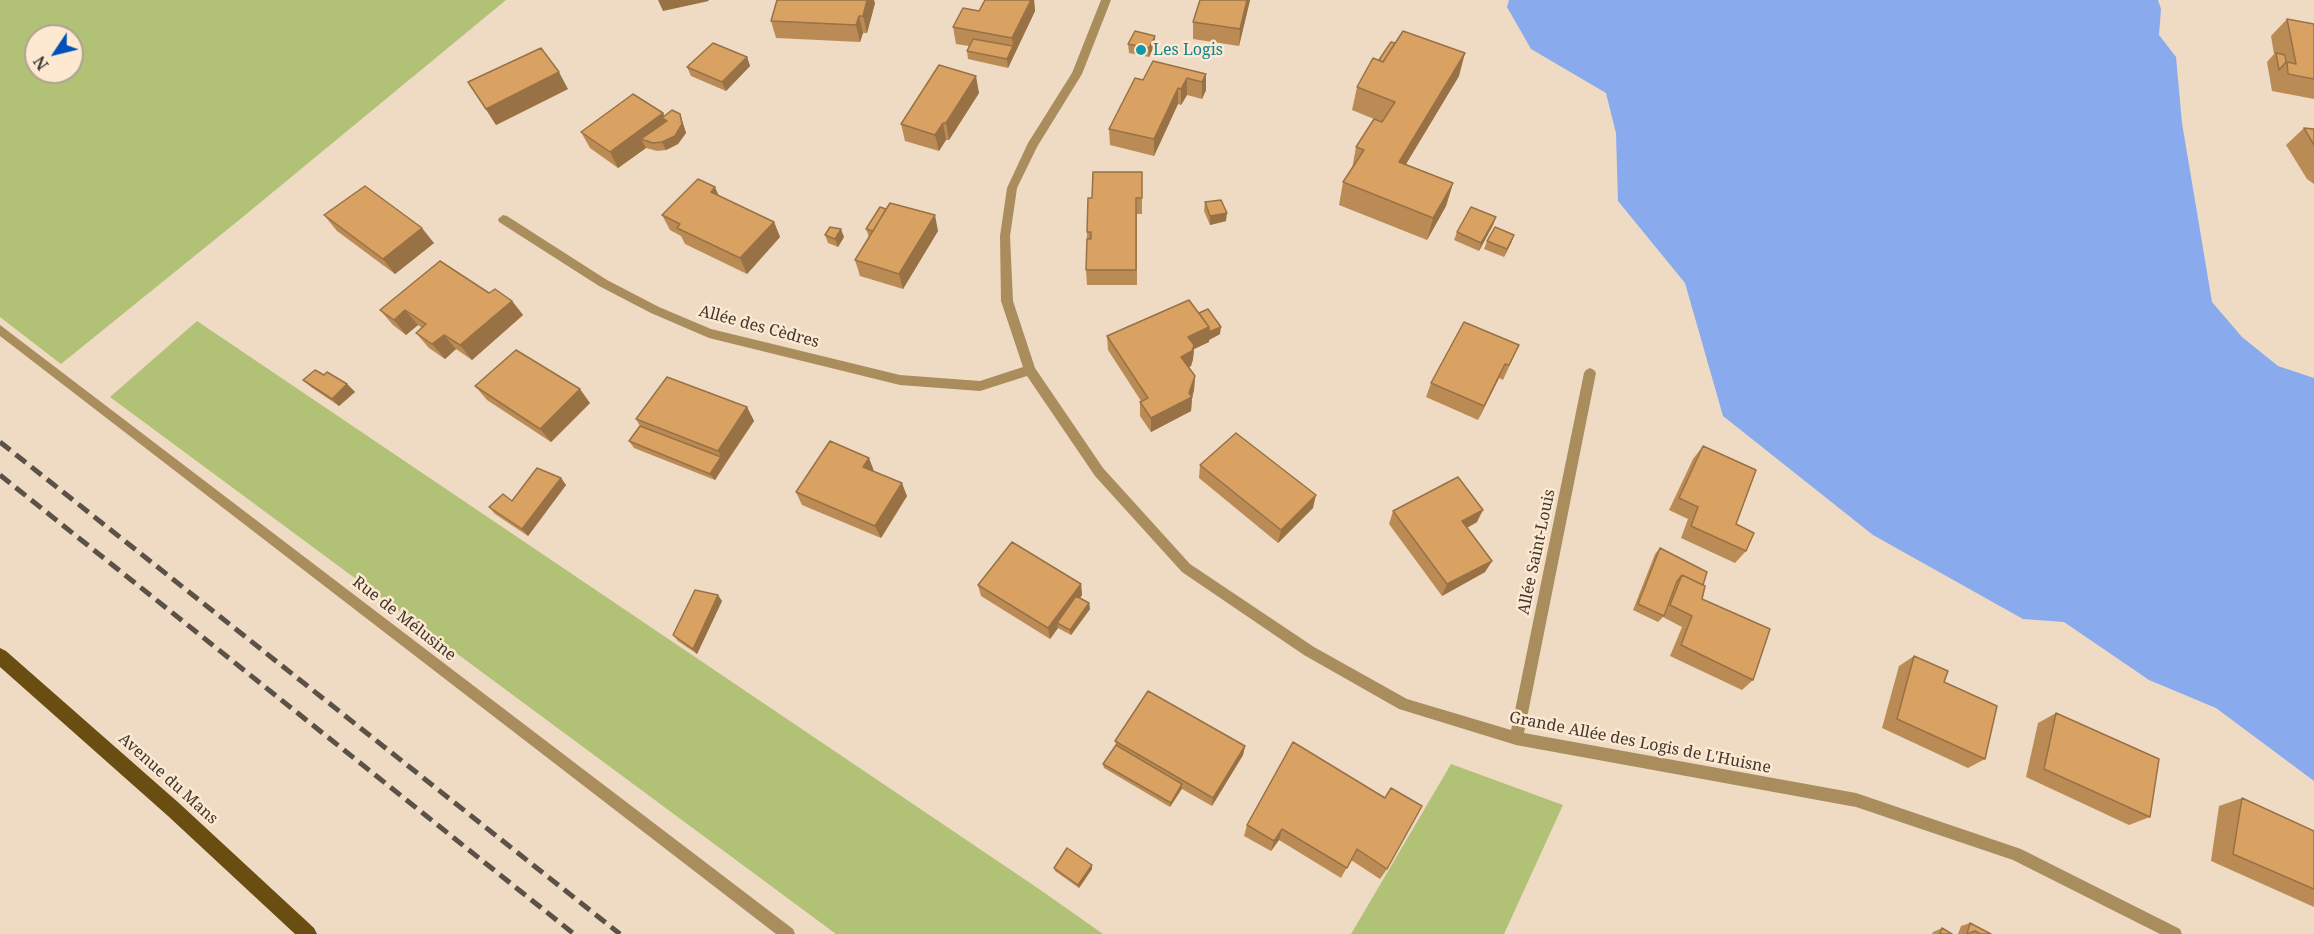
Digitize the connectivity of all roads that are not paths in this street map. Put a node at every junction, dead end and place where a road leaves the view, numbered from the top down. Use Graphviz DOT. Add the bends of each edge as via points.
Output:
graph roads {
  1 [pos="1106,0"];
  2 [pos="504,219"];
  3 [pos="0,330"];
  4 [pos="1030,370"];
  5 [pos="1590,373"];
  6 [pos="0,656"];
  7 [pos="1516,738"];
  8 [pos="308,934"];
  9 [pos="788,934"];
  10 [pos="2175,934"];
  1 -- 4 [label="street, Grande Allée des Logis de L'Huisne" via="1077,74 1032,146 1012,188 1005,236 1007,301"];
  2 -- 4 [label="street, Allée des Cèdres" via="603,283 709,333 900,380 980,386"];
  3 -- 9 [label="street, Rue de Mélusine"];
  4 -- 7 [label="street, Grande Allée des Logis de L'Huisne" via="1099,472 1186,568 1309,651 1404,704"];
  5 -- 7 [label="street, Allée Saint-Louis"];
  6 -- 8 [label="main road, Avenue du Mans"];
  7 -- 10 [label="street, Grande Allée des Logis de L'Huisne" via="1856,800 2016,854"];
}
